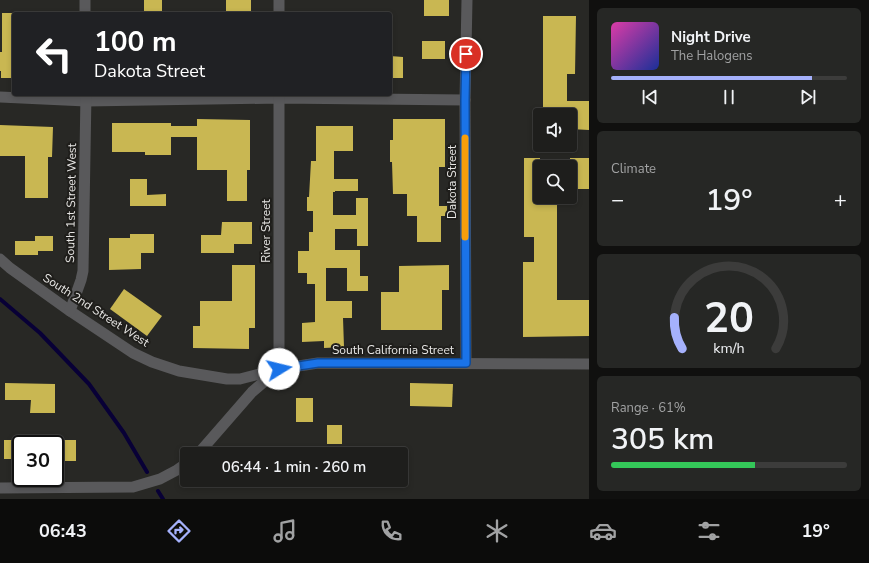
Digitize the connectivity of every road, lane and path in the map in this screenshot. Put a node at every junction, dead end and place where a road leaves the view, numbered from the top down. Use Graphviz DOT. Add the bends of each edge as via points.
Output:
graph roads {
  1 [pos="85,0"];
  2 [pos="279,0"];
  3 [pos="467,0"];
  4 [pos="85,12"];
  5 [pos="279,12"];
  6 [pos="279,96"];
  7 [pos="0,97"];
  8 [pos="86,97"];
  9 [pos="465,100"];
  10 [pos="0,259"];
  11 [pos="70,311"];
  12 [pos="466,363"];
  13 [pos="589,364"];
  14 [pos="279,369"];
  15 [pos="204,447"];
  16 [pos="180,468"];
  17 [pos="0,488"];
  18 [pos="32,494"];
  1 -- 4 [label="street"];
  2 -- 5 [label="street"];
  3 -- 9 [label="street, Dakota Street"];
  6 -- 8 [label="street"];
  6 -- 9 [label="street"];
  6 -- 14 [label="street, River Street"];
  7 -- 8 [label="street"];
  8 -- 11 [label="street, South 1st Street West" via="83,271"];
  9 -- 12 [label="street, Dakota Street"];
  10 -- 11 [label="street, South 2nd Street West"];
  11 -- 14 [label="street, South 2nd Street West" via="133,353 179,371 240,379"];
  12 -- 13 [label="street, South California Street"];
  12 -- 14 [label="street, South California Street" via="318,363"];
  14 -- 15 [label="street" via="252,392"];
  16 -- 18 [label="street" via="160,479 134,487"];
  17 -- 18 [label="street"];
}
